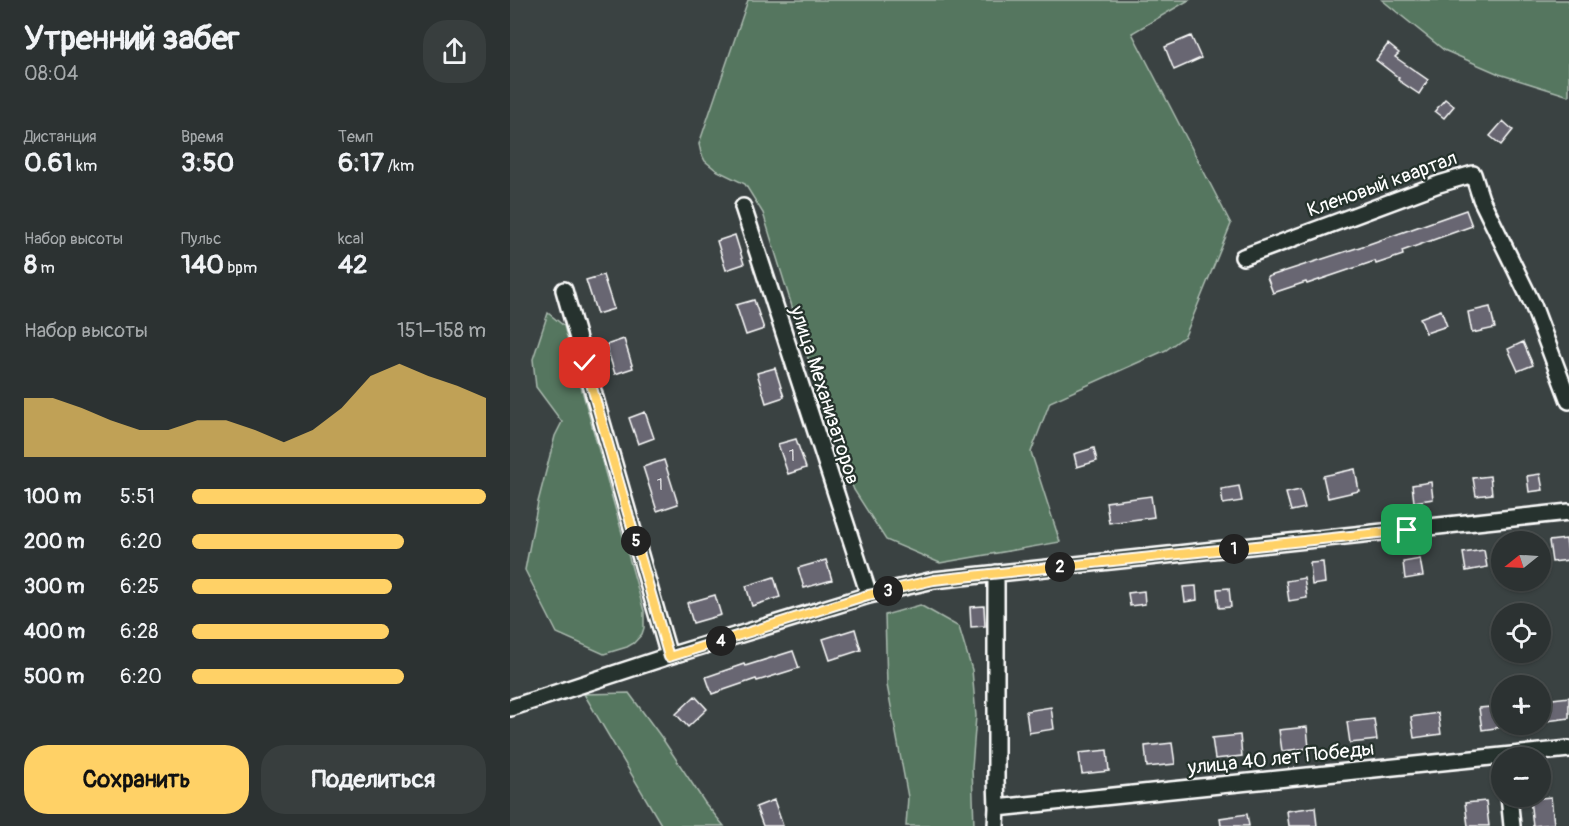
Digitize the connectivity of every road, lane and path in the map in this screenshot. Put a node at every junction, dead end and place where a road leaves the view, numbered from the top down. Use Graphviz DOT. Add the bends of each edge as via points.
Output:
graph roads {
  1 [pos="742,207"];
  2 [pos="1243,257"];
  3 [pos="564,290"];
  4 [pos="1569,401"];
  5 [pos="1569,512"];
  6 [pos="996,573"];
  7 [pos="868,595"];
  8 [pos="669,657"];
  9 [pos="510,708"];
  10 [pos="1569,749"];
  11 [pos="1551,751"];
  12 [pos="1491,758"];
  13 [pos="1510,807"];
  14 [pos="997,808"];
  15 [pos="996,826"];
  16 [pos="1512,826"];
  1 -- 7 [label="street, улица Механизаторов"];
  2 -- 4 [label="street, Кленовый квартал" via="1473,174 1481,199 1533,305"];
  3 -- 8 [label="street"];
  5 -- 6 [label="street"];
  6 -- 7 [label="street" via="934,580"];
  6 -- 14 [label="street"];
  7 -- 8 [label="street"];
  8 -- 9 [label="street"];
  10 -- 11 [label="street, улица 40 лет Победы"];
  12 -- 14 [label="street, улица 40 лет Победы"];
  13 -- 16 [label="street"];
  14 -- 15 [label="street"];
}
